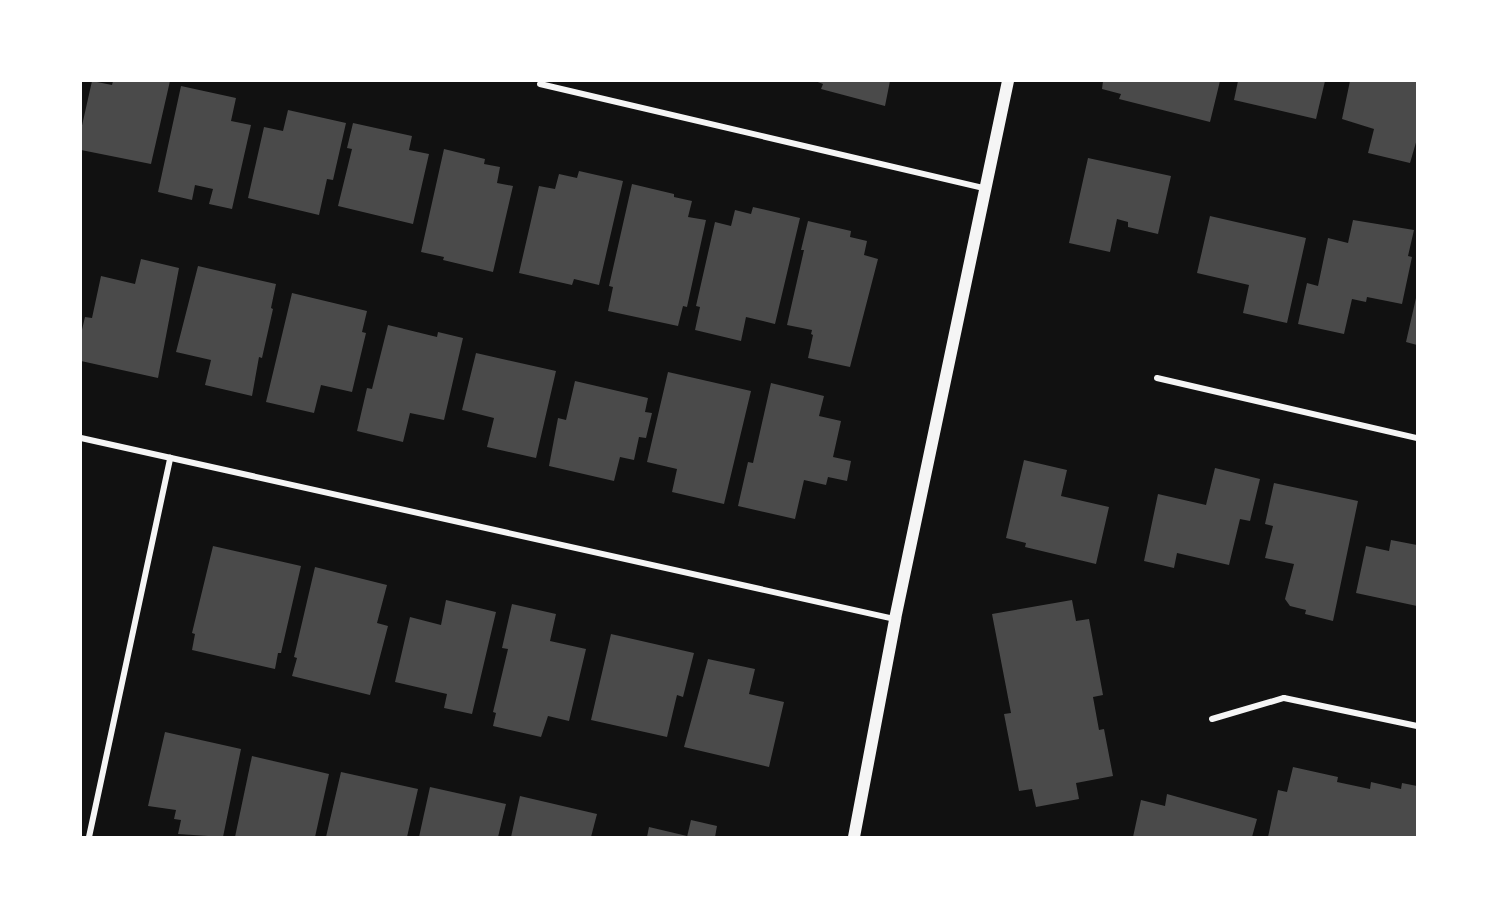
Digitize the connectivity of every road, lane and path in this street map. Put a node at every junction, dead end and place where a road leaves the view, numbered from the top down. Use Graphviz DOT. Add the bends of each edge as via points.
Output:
graph roads {
  1 [pos="1008,81"];
  2 [pos="540,84"];
  3 [pos="985,188"];
  4 [pos="1157,378"];
  5 [pos="81,438"];
  6 [pos="1417,438"];
  7 [pos="170,458"];
  8 [pos="895,619"];
  9 [pos="1212,719"];
  10 [pos="1417,726"];
  11 [pos="89,837"];
  12 [pos="854,837"];
  1 -- 3 [label="main road"];
  2 -- 3 [label="street"];
  3 -- 8 [label="main road"];
  4 -- 6 [label="street"];
  5 -- 7 [label="street"];
  7 -- 8 [label="street"];
  7 -- 11 [label="street"];
  8 -- 12 [label="main road"];
  9 -- 10 [label="street" via="1284,698"];
}
